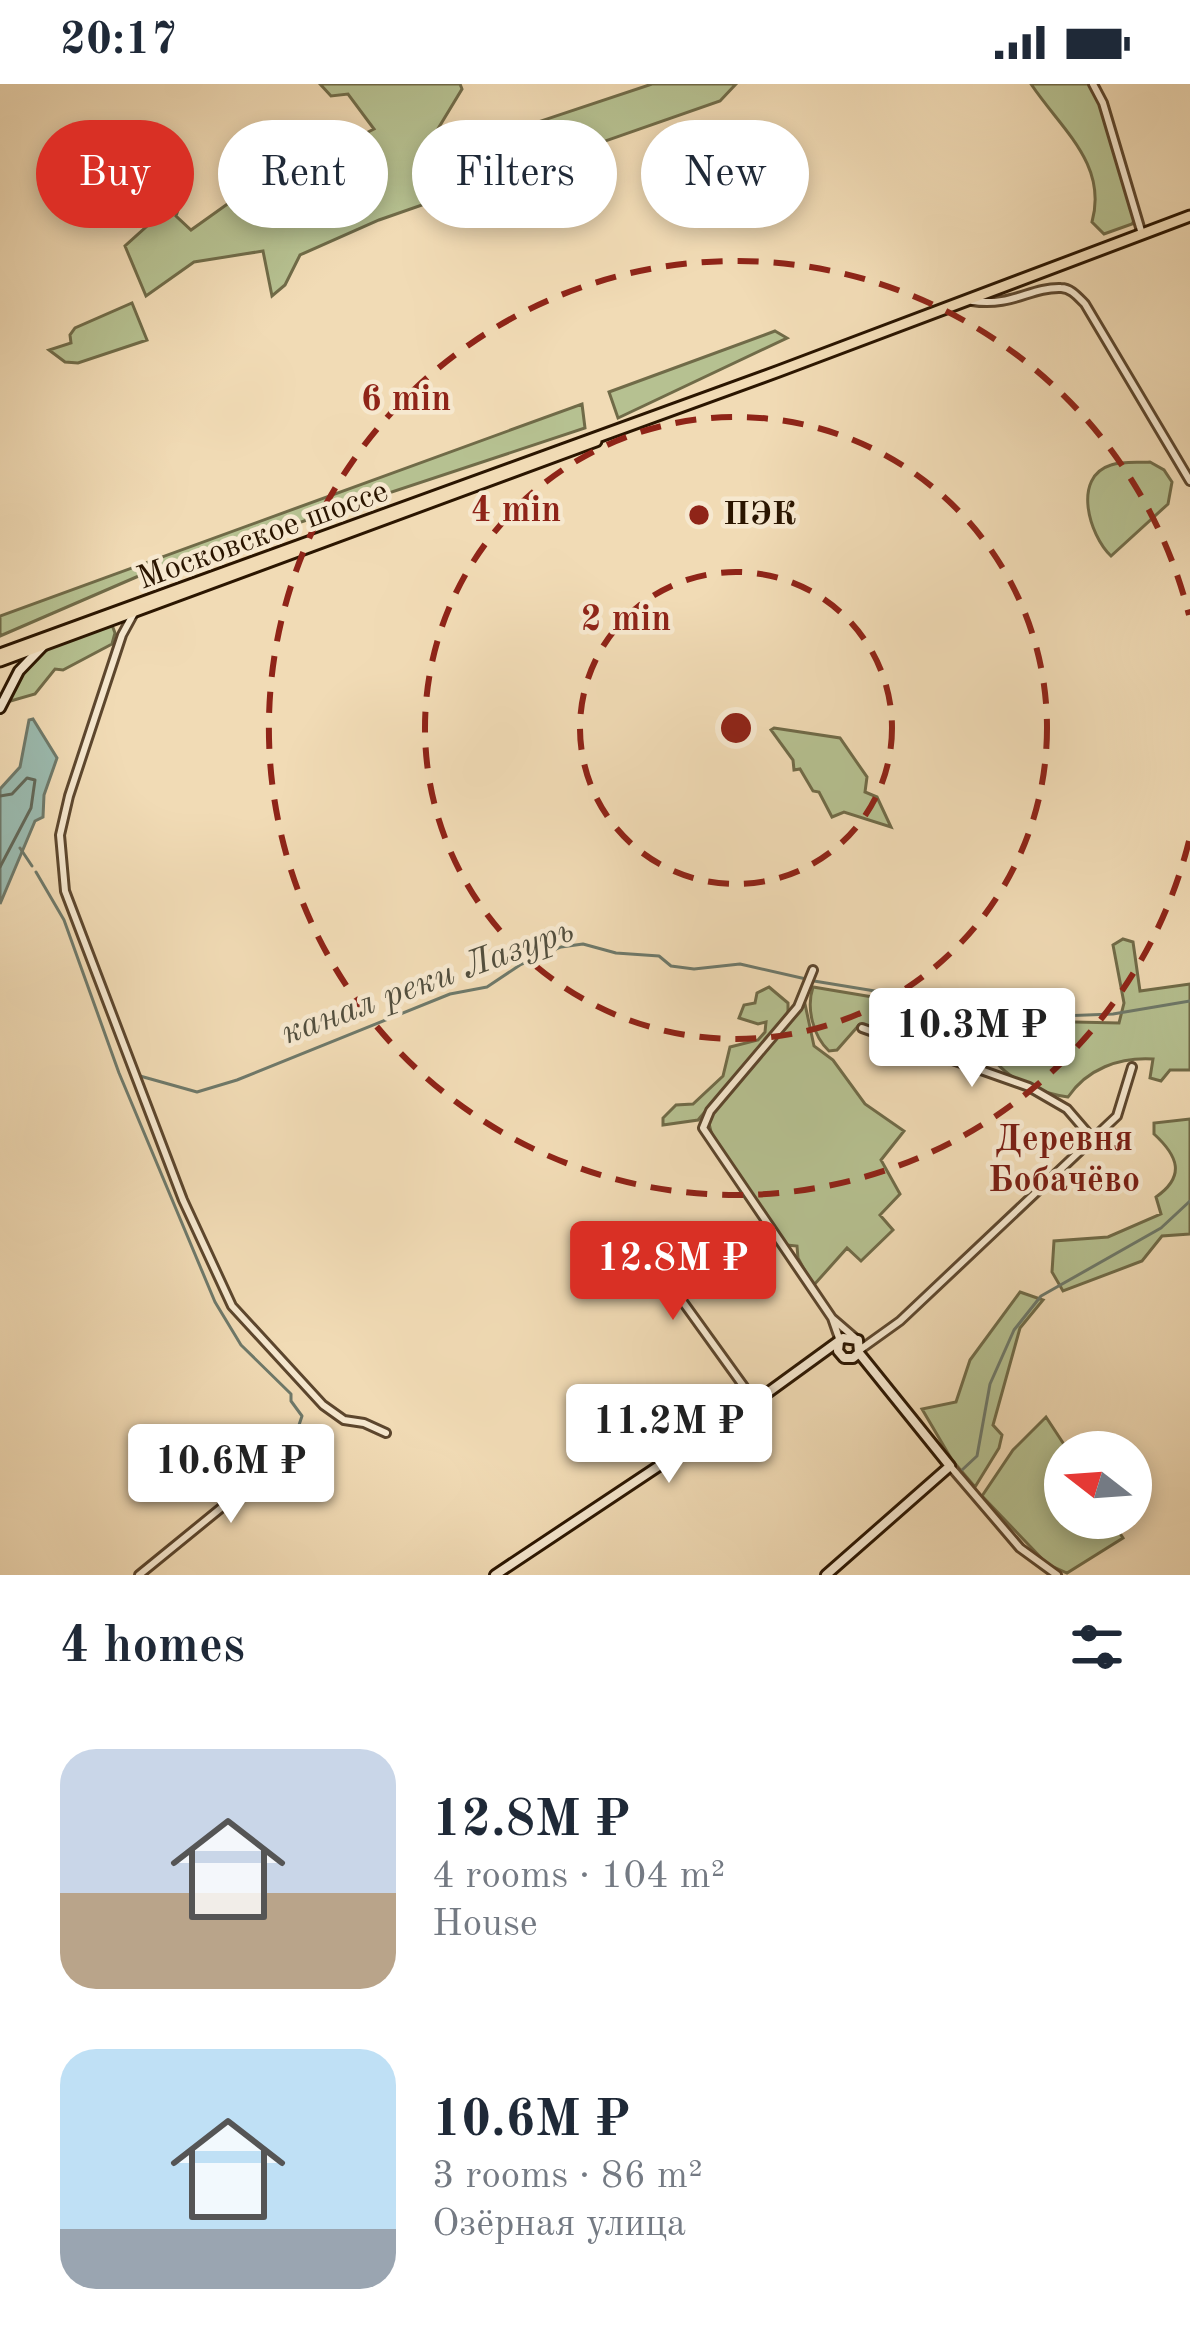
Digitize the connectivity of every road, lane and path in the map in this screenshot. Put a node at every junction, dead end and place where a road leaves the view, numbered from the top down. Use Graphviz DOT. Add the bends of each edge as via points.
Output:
graph roads {
  1 [pos="1093,84"];
  2 [pos="1190,216"];
  3 [pos="1142,234"];
  4 [pos="969,301"];
  5 [pos="611,432"];
  6 [pos="1190,481"];
  7 [pos="135,612"];
  8 [pos="107,622"];
  9 [pos="122,635"];
  10 [pos="44,645"];
  11 [pos="2,659"];
  12 [pos="0,709"];
  13 [pos="813,970"];
  14 [pos="862,1028"];
  15 [pos="1132,1067"];
  16 [pos="1092,1138"];
  17 [pos="692,1244"];
  18 [pos="832,1318"];
  19 [pos="854,1337"];
  20 [pos="840,1341"];
  21 [pos="860,1351"];
  22 [pos="845,1358"];
  23 [pos="818,1359"];
  24 [pos="873,1371"];
  25 [pos="755,1402"];
  26 [pos="386,1433"];
  27 [pos="297,1446"];
  28 [pos="950,1466"];
  29 [pos="138,1574"];
  30 [pos="495,1575"];
  31 [pos="826,1575"];
  32 [pos="1057,1575"];
  1 -- 3 [label="street"];
  2 -- 3 [label="main road, Московское шоссе"];
  3 -- 4 [label="main road, Московское шоссе"];
  4 -- 5 [label="main road, Московское шоссе"];
  4 -- 6 [label="street" via="1074,292"];
  5 -- 7 [label="main road, Московское шоссе"];
  5 -- 11 [label="main road, Московское шоссе"];
  7 -- 8 [label="main road, Московское шоссе"];
  7 -- 9 [label="street"];
  8 -- 9 [label="street"];
  8 -- 10 [label="main road, Московское шоссе"];
  9 -- 26 [label="street" via="60,835 65,892 183,1201 232,1306 322,1405"];
  10 -- 11 [label="main road, Московское шоссе"];
  10 -- 12 [label="main road"];
  13 -- 18 [label="street" via="798,1007 703,1128"];
  14 -- 16 [label="street" via="1029,1088 1067,1109"];
  15 -- 16 [label="street" via="1123,1106"];
  16 -- 21 [label="street"];
  17 -- 25 [label="street" via="670,1284"];
  18 -- 19 [label="street"];
  18 -- 20 [label="street"];
  19 -- 20 [label="main road"];
  19 -- 21 [label="main road"];
  20 -- 22 [label="main road"];
  20 -- 23 [label="main road"];
  21 -- 22 [label="main road"];
  21 -- 24 [label="main road"];
  22 -- 23 [label="main road"];
  22 -- 24 [label="main road"];
  23 -- 25 [label="main road"];
  24 -- 28 [label="main road"];
  25 -- 30 [label="main road"];
  27 -- 29 [label="street"];
  28 -- 31 [label="main road"];
  28 -- 32 [label="street" via="1015,1543"];
}
